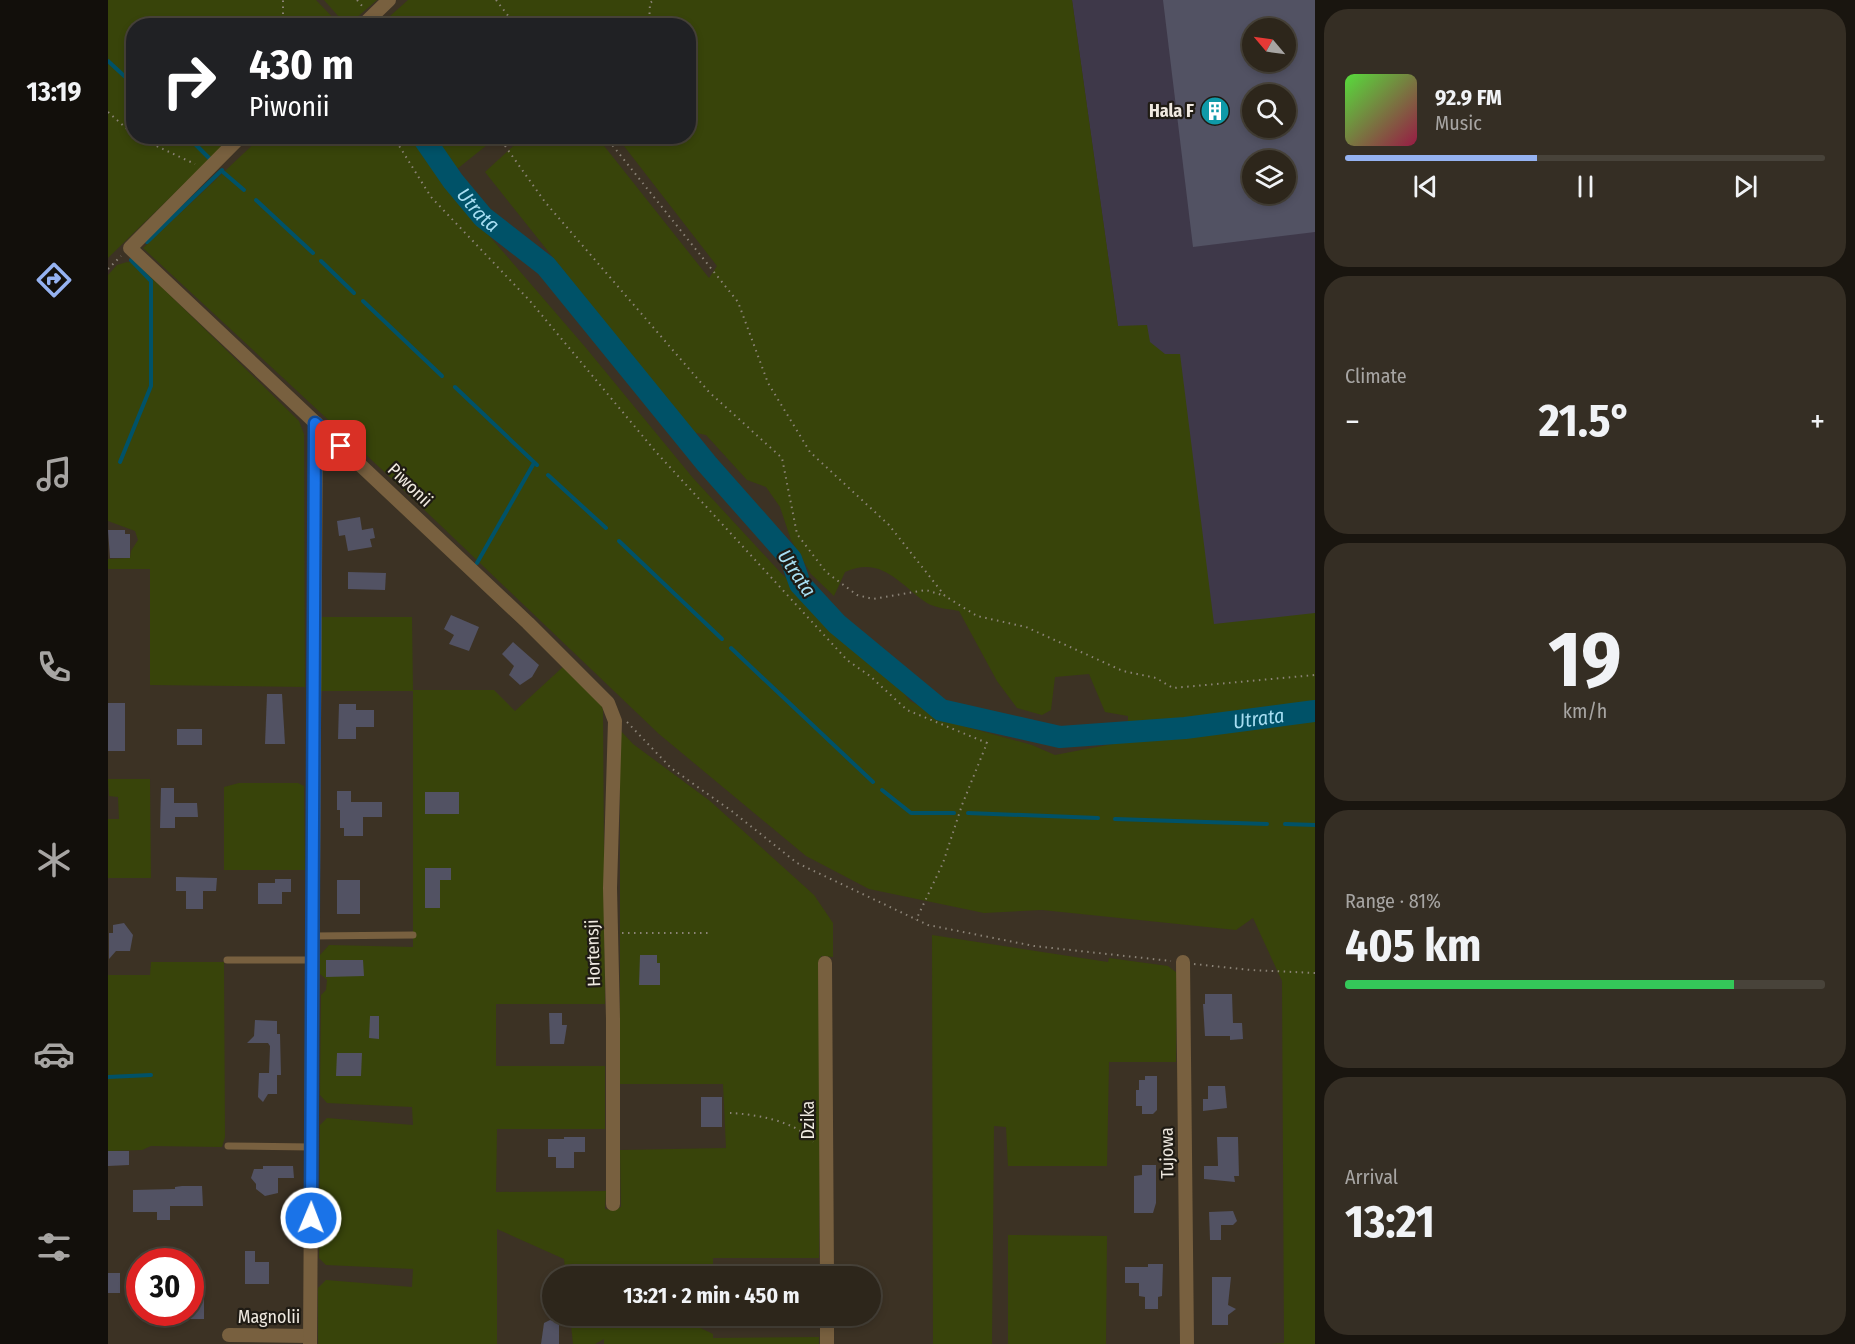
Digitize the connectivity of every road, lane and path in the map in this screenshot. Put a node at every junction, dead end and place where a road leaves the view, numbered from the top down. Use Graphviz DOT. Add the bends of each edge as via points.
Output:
graph roads {
  1 [pos="284,0"];
  2 [pos="389,0"];
  3 [pos="496,0"];
  4 [pos="654,0"];
  5 [pos="378,10"];
  6 [pos="283,18"];
  7 [pos="370,18"];
  8 [pos="392,18"];
  9 [pos="510,18"];
  10 [pos="649,18"];
  11 [pos="108,112"];
  12 [pos="126,129"];
  13 [pos="152,144"];
  14 [pos="233,144"];
  15 [pos="398,144"];
  16 [pos="504,144"];
  17 [pos="611,144"];
  18 [pos="208,169"];
  19 [pos="130,248"];
  20 [pos="108,269"];
  21 [pos="315,423"];
  22 [pos="945,596"];
  23 [pos="1315,675"];
  24 [pos="608,703"];
  25 [pos="624,719"];
  26 [pos="916,920"];
  27 [pos="610,933"];
  28 [pos="708,933"];
  29 [pos="413,935"];
  30 [pos="313,936"];
  31 [pos="227,960"];
  32 [pos="311,960"];
  33 [pos="1183,962"];
  34 [pos="825,963"];
  35 [pos="1315,973"];
  36 [pos="730,1113"];
  37 [pos="228,1146"];
  38 [pos="312,1147"];
  39 [pos="826,1160"];
  40 [pos="613,1204"];
  41 [pos="826,1266"];
  42 [pos="827,1326"];
  43 [pos="229,1335"];
  44 [pos="310,1340"];
  45 [pos="827,1344"];
  46 [pos="1187,1344"];
  1 -- 6 [label="path"];
  2 -- 5 [label="street"];
  3 -- 9 [label="path"];
  4 -- 10 [label="path" via="650,3"];
  5 -- 7 [label="street"];
  5 -- 8 [label="path"];
  11 -- 12 [label="path"];
  13 -- 18 [label="path"];
  14 -- 18 [label="street"];
  15 -- 26 [label="path" via="431,197 530,301 672,470 847,660 907,710 987,743 944,863"];
  16 -- 22 [label="path" via="545,202 709,392 782,458 797,534 826,572 857,595 873,599 926,590"];
  17 -- 22 [label="path" via="738,302 768,383 810,452 889,525"];
  18 -- 19 [label="street"];
  19 -- 20 [label="path"];
  19 -- 21 [label="street, Piwonii"];
  21 -- 24 [label="street, Piwonii"];
  21 -- 30 [label="street, Magnolii"];
  22 -- 23 [label="path" via="977,616 1026,627 1123,671 1173,688"];
  24 -- 27 [label="street, Hortensji" via="616,733"];
  25 -- 26 [label="path" via="671,768 797,863"];
  26 -- 33 [label="path" via="1034,946"];
  27 -- 28 [label="path"];
  27 -- 40 [label="street, Hortensji"];
  29 -- 30 [label="lane"];
  30 -- 32 [label="street, Magnolii"];
  31 -- 32 [label="lane"];
  32 -- 38 [label="street, Magnolii"];
  33 -- 35 [label="path"];
  33 -- 46 [label="street, Tujowa"];
  34 -- 39 [label="street, Dzika"];
  36 -- 39 [label="path" via="797,1130 810,1139"];
  37 -- 38 [label="lane"];
  38 -- 44 [label="street, Magnolii"];
  39 -- 41 [label="street, Dzika"];
  42 -- 45 [label="street"];
  43 -- 44 [label="street, Magnolii"];
}
